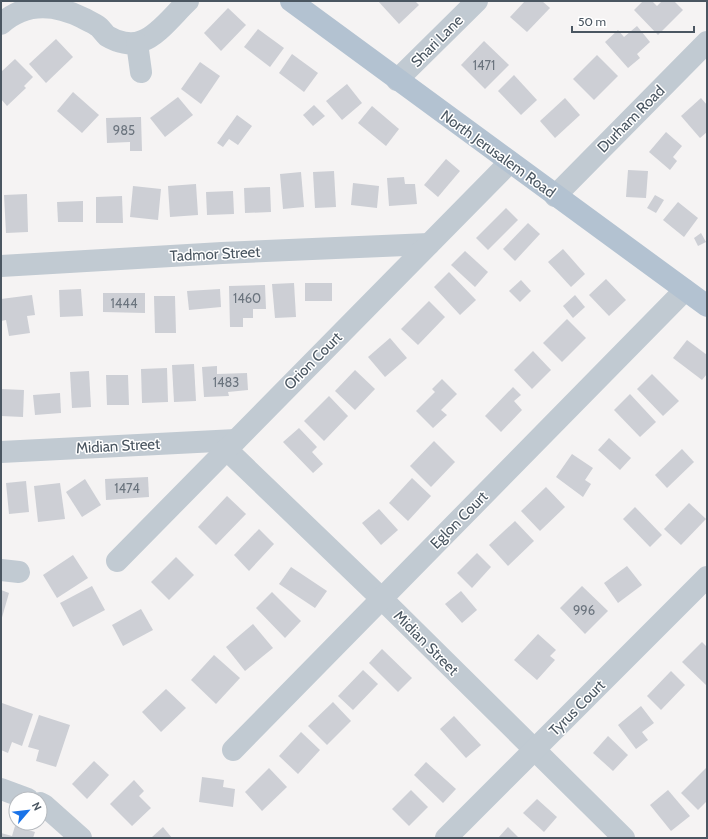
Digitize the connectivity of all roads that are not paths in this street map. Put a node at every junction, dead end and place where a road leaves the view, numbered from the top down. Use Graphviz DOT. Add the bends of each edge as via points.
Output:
graph roads {
  1 [pos="188,1"];
  2 [pos="291,1"];
  3 [pos="476,1"];
  4 [pos="1,24"];
  5 [pos="707,42"];
  6 [pos="137,43"];
  7 [pos="141,72"];
  8 [pos="397,80"];
  9 [pos="510,162"];
  10 [pos="555,196"];
  11 [pos="429,244"];
  12 [pos="1,266"];
  13 [pos="686,290"];
  14 [pos="707,306"];
  15 [pos="231,444"];
  16 [pos="1,452"];
  17 [pos="117,561"];
  18 [pos="707,577"];
  19 [pos="382,599"];
  20 [pos="233,750"];
  21 [pos="535,750"];
  22 [pos="48,809"];
  23 [pos="81,838"];
  24 [pos="446,838"];
  25 [pos="624,838"];
  1 -- 6 [label="street" via="156,32"];
  2 -- 8 [label="main road, North Jerusalem Road"];
  3 -- 8 [label="street, Shari Lane"];
  4 -- 6 [label="street" via="21,11 36,7 56,8 70,12 122,43"];
  5 -- 10 [label="street, Durham Road"];
  6 -- 7 [label="street"];
  8 -- 9 [label="main road, North Jerusalem Road"];
  9 -- 10 [label="main road, North Jerusalem Road"];
  9 -- 11 [label="street, Orion Court"];
  10 -- 13 [label="main road, North Jerusalem Road"];
  11 -- 12 [label="street, Tadmor Street"];
  11 -- 15 [label="street, Orion Court"];
  13 -- 14 [label="main road, North Jerusalem Road"];
  13 -- 19 [label="street, Eglon Court"];
  15 -- 16 [label="street, Midian Street"];
  15 -- 17 [label="street, Orion Court"];
  15 -- 19 [label="street, Midian Street"];
  18 -- 21 [label="street, Tyrus Court"];
  19 -- 20 [label="street, Eglon Court"];
  19 -- 21 [label="street, Midian Street"];
  21 -- 24 [label="street, Tyrus Court"];
  21 -- 25 [label="street, Midian Street"];
  22 -- 23 [label="street"];
}
